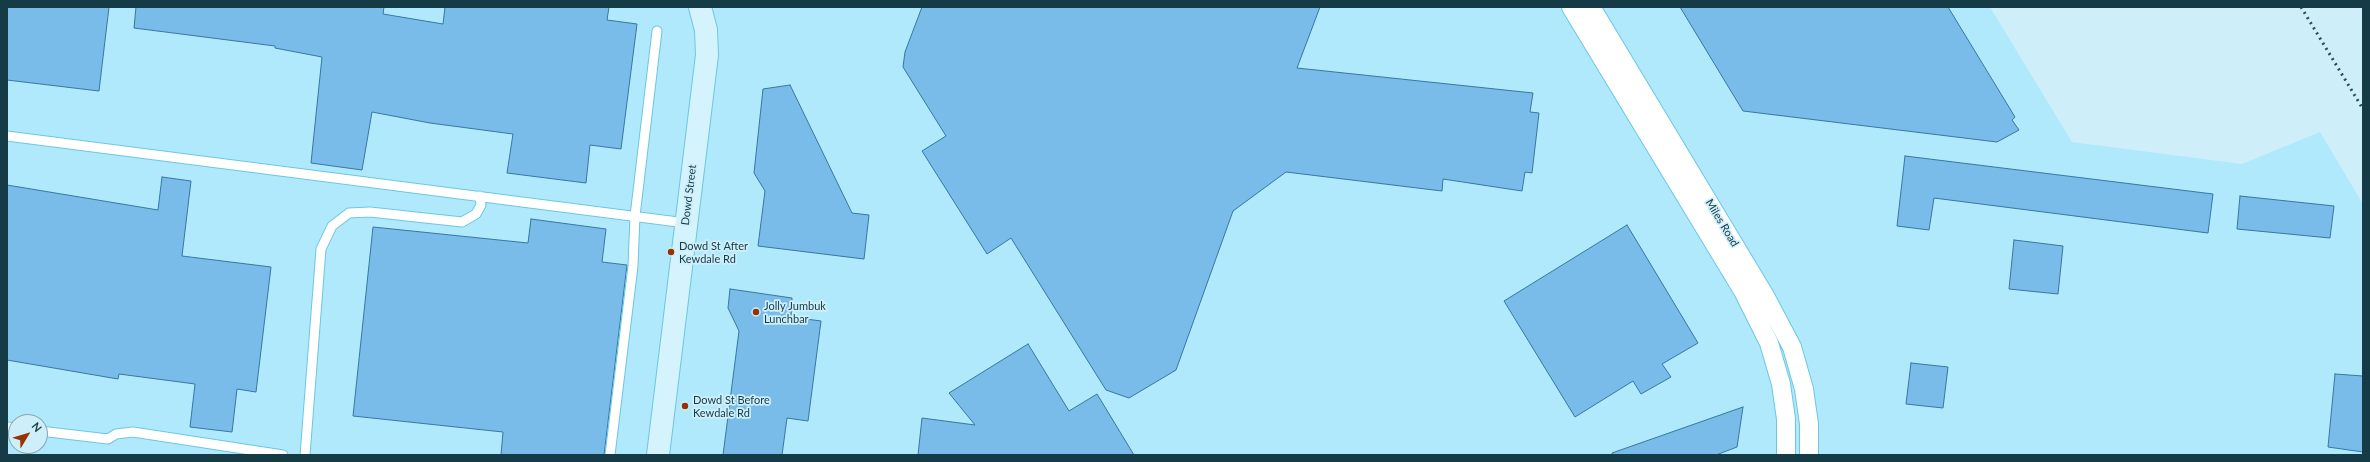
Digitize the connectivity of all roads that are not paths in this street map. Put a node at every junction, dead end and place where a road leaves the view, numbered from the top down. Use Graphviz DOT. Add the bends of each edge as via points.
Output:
graph roads {
  1 [pos="700,7"];
  2 [pos="1571,7"];
  3 [pos="1591,7"];
  4 [pos="657,31"];
  5 [pos="7,136"];
  6 [pos="480,196"];
  7 [pos="636,216"];
  8 [pos="686,223"];
  9 [pos="48,432"];
  10 [pos="283,455"];
  11 [pos="305,455"];
  12 [pos="610,455"];
  13 [pos="658,455"];
  14 [pos="1786,455"];
  15 [pos="1809,455"];
  1 -- 8 [label="main road, Dowd Street" via="706,30 707,55"];
  2 -- 14 [label="street, Miles Road" via="1743,291 1769,343 1781,384 1786,419"];
  3 -- 15 [label="street, Miles Road" via="1766,296 1792,347 1804,389 1809,424"];
  4 -- 7 [label="lane"];
  5 -- 6 [label="lane"];
  6 -- 7 [label="lane"];
  6 -- 11 [label="lane" via="481,205 476,214 462,222 370,212 349,213 332,226 321,249"];
  7 -- 8 [label="lane"];
  7 -- 12 [label="lane" via="633,266"];
  8 -- 13 [label="main road, Dowd Street"];
  9 -- 10 [label="lane" via="108,439 116,434 133,432"];
}
